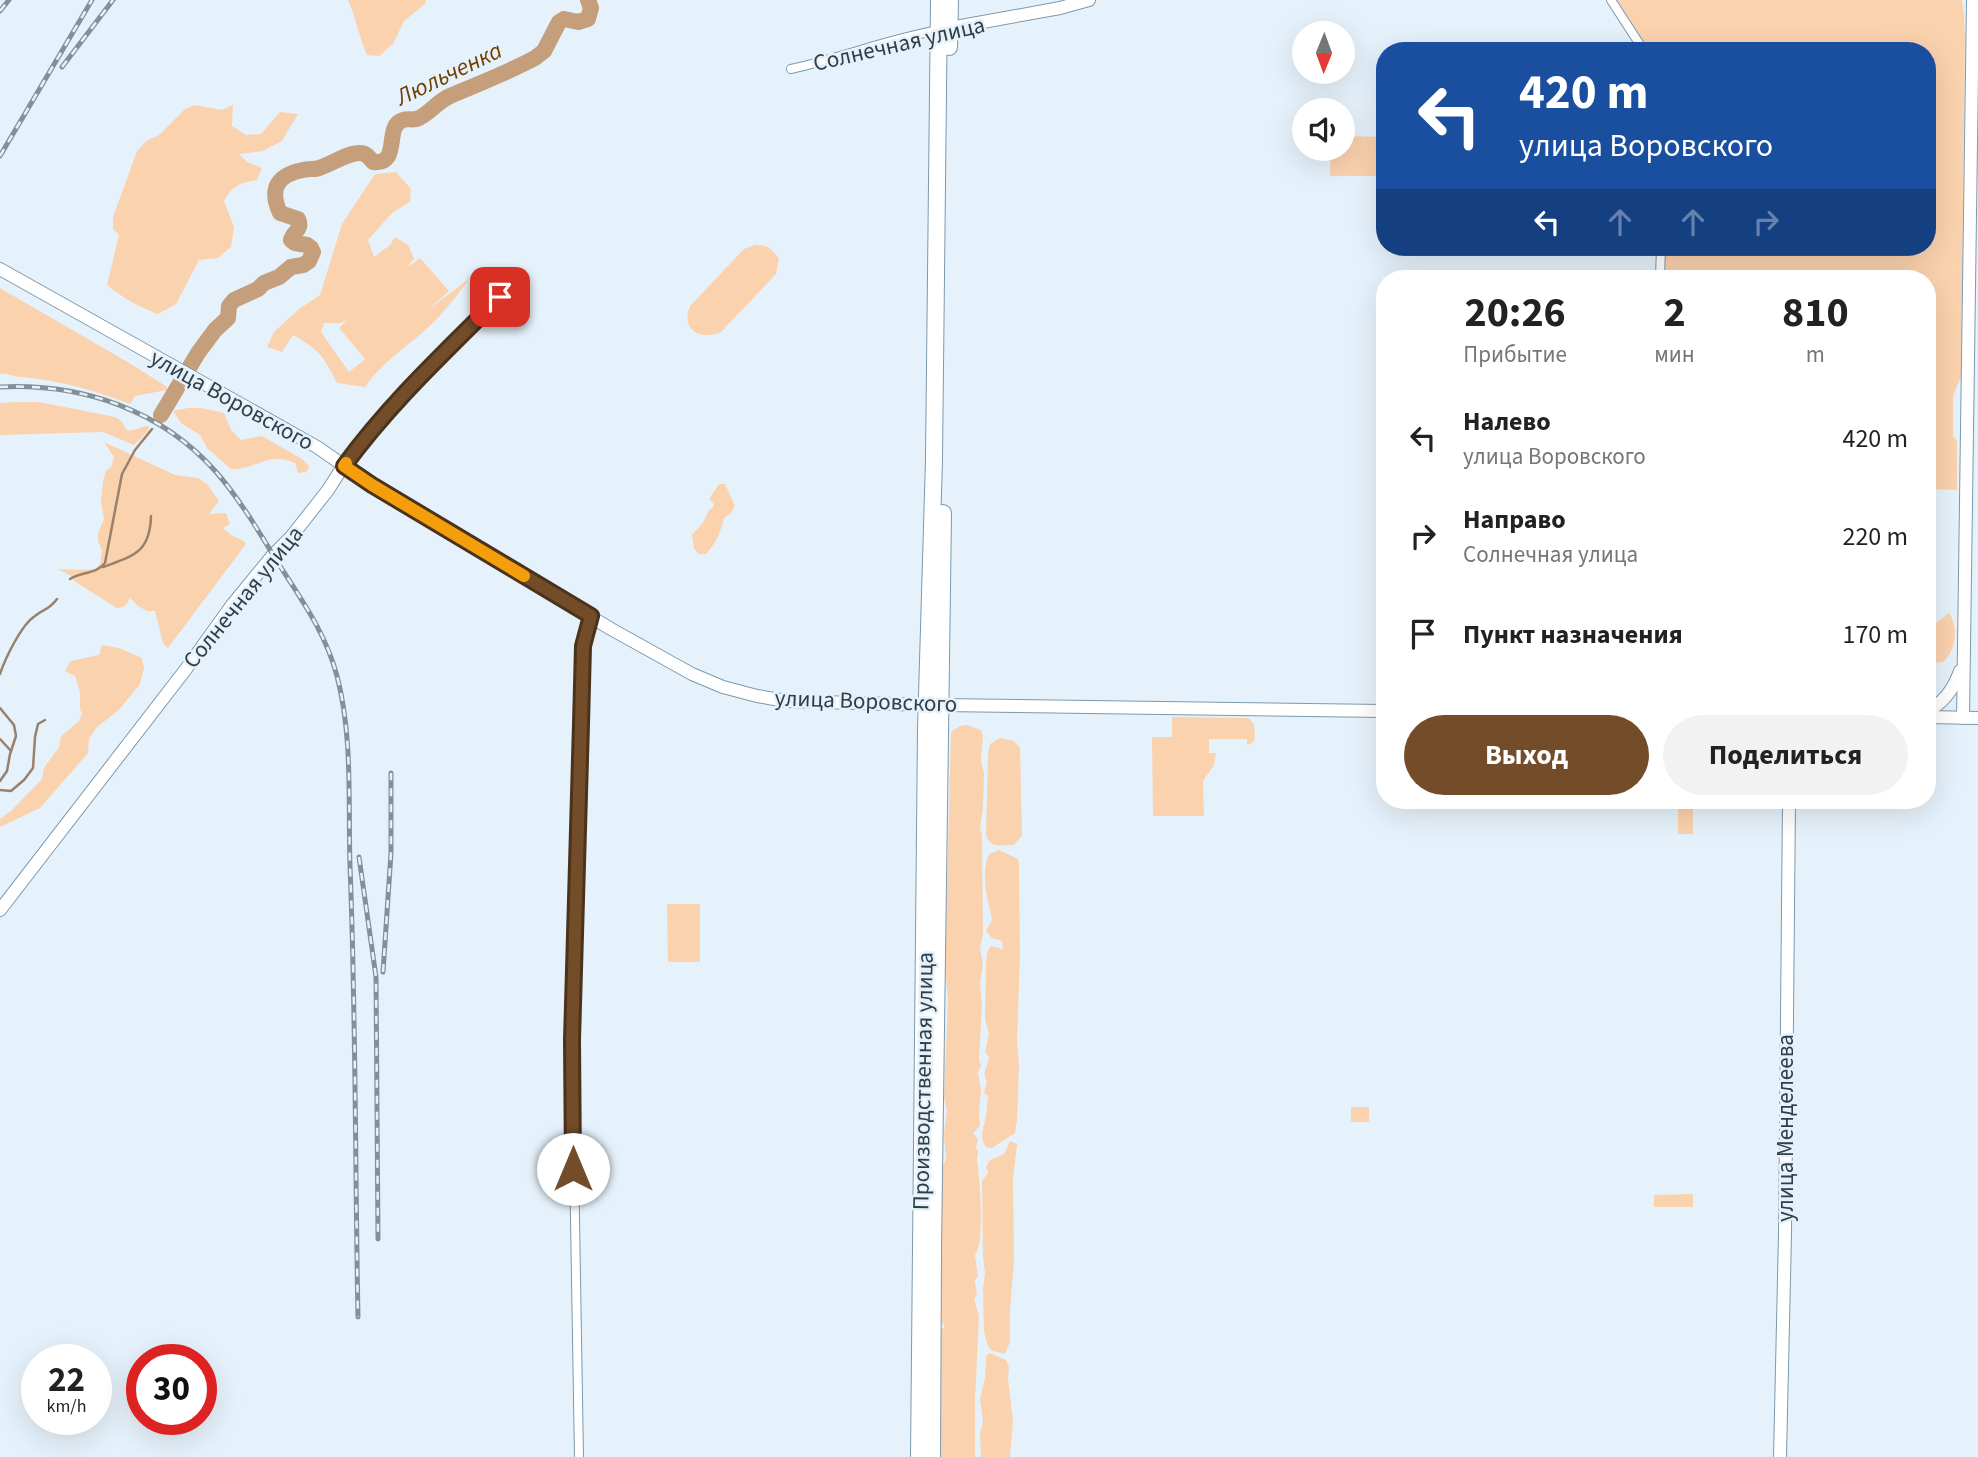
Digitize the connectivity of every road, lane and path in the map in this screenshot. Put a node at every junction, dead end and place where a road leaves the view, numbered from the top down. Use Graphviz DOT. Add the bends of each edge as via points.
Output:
graph roads {
  1 [pos="939,0"];
  2 [pos="950,0"];
  3 [pos="1089,0"];
  4 [pos="1611,0"];
  5 [pos="1973,0"];
  6 [pos="944,29"];
  7 [pos="1638,42"];
  8 [pos="791,69"];
  9 [pos="0,269"];
  10 [pos="500,297"];
  11 [pos="344,466"];
  12 [pos="591,616"];
  13 [pos="1964,660"];
  14 [pos="934,705"];
  15 [pos="1936,705"];
  16 [pos="1376,711"];
  17 [pos="1936,717"];
  18 [pos="1963,718"];
  19 [pos="1978,718"];
  20 [pos="1789,809"];
  21 [pos="0,910"];
  22 [pos="579,1457"];
  23 [pos="919,1457"];
  24 [pos="932,1457"];
  25 [pos="1780,1457"];
  1 -- 6 [label="highway"];
  2 -- 6 [label="highway"];
  3 -- 6 [label="main road, Солнечная улица"];
  4 -- 7 [label="street"];
  5 -- 13 [label="main road"];
  6 -- 8 [label="street, Солнечная улица"];
  6 -- 14 [label="highway" via="934,459"];
  9 -- 11 [label="main road, улица Воровского"];
  10 -- 11 [label="street, Солнечная улица" via="418,379"];
  11 -- 12 [label="main road, улица Воровского"];
  11 -- 21 [label="main road, Солнечная улица"];
  12 -- 14 [label="main road, улица Воровского" via="692,674 757,696"];
  12 -- 22 [label="street" via="583,646 572,1040"];
  13 -- 15 [label="main road" via="1949,693"];
  13 -- 18 [label="main road"];
  14 -- 16 [label="main road, улица Воровского"];
  14 -- 23 [label="highway, Производственная улица"];
  14 -- 24 [label="highway, Производственная улица"];
  17 -- 18 [label="main road"];
  18 -- 19 [label="main road"];
  20 -- 25 [label="main road, улица Менделеева"];
}
